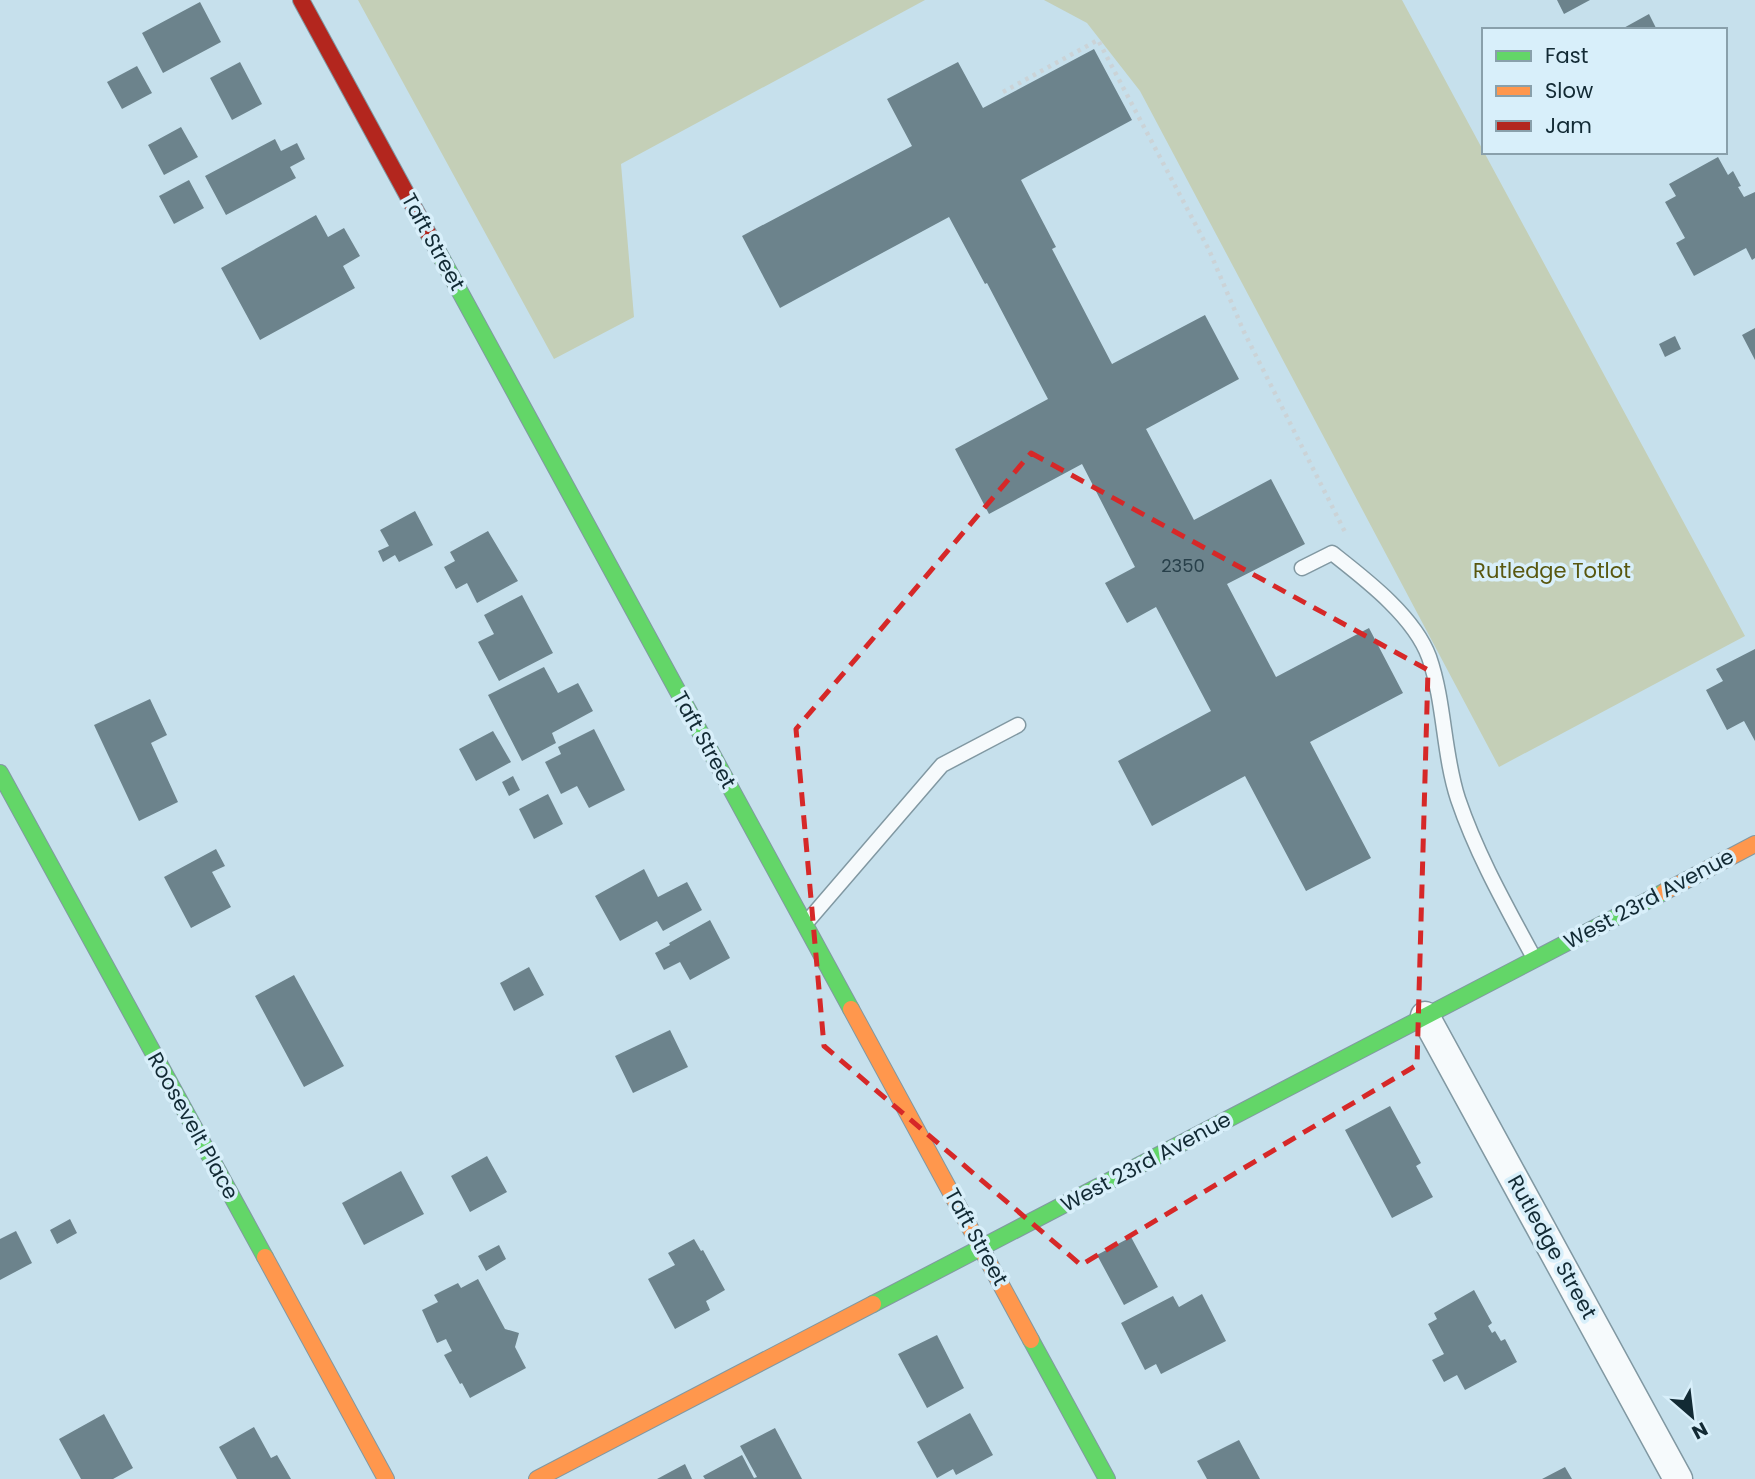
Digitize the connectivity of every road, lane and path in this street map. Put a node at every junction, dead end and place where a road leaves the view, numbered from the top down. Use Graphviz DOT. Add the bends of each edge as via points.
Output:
graph roads {
  1 [pos="301,0"];
  2 [pos="1003,92"];
  3 [pos="1346,534"];
  4 [pos="1302,568"];
  5 [pos="1018,725"];
  6 [pos="0,773"];
  7 [pos="1755,844"];
  8 [pos="805,924"];
  9 [pos="1535,959"];
  10 [pos="1425,1016"];
  11 [pos="981,1248"];
  12 [pos="386,1479"];
  13 [pos="539,1479"];
  14 [pos="1107,1479"];
  15 [pos="1678,1479"];
  1 -- 8 [label="street, Taft Street"];
  2 -- 3 [label="path" via="1098,40 1209,250 1244,332"];
  4 -- 9 [label="lane" via="1332,553 1371,583 1420,639 1433,671 1458,797 1491,876"];
  5 -- 8 [label="lane" via="942,765"];
  6 -- 12 [label="street, Roosevelt Place"];
  7 -- 9 [label="street, West 23rd Avenue"];
  8 -- 11 [label="street, Taft Street"];
  9 -- 10 [label="street, West 23rd Avenue"];
  10 -- 11 [label="street, West 23rd Avenue"];
  10 -- 15 [label="street, Rutledge Street"];
  11 -- 13 [label="street, West 23rd Avenue"];
  11 -- 14 [label="street, Taft Street"];
}
